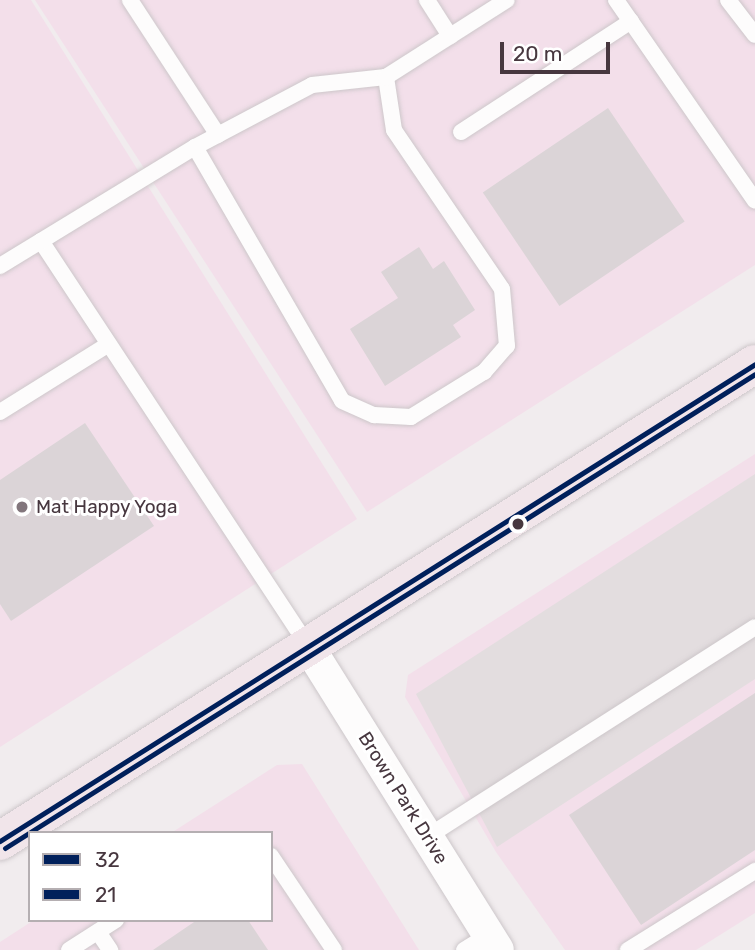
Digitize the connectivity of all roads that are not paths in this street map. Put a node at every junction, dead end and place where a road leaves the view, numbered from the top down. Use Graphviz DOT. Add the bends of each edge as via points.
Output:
graph roads {
  1 [pos="130,0"];
  2 [pos="427,0"];
  3 [pos="507,0"];
  4 [pos="617,0"];
  5 [pos="728,0"];
  6 [pos="631,20"];
  7 [pos="755,35"];
  8 [pos="450,36"];
  9 [pos="386,77"];
  10 [pos="461,132"];
  11 [pos="218,135"];
  12 [pos="195,147"];
  13 [pos="755,201"];
  14 [pos="41,241"];
  15 [pos="0,266"];
  16 [pos="109,344"];
  17 [pos="755,364"];
  18 [pos="0,412"];
  19 [pos="755,627"];
  20 [pos="308,646"];
  21 [pos="427,838"];
  22 [pos="0,841"];
  23 [pos="273,859"];
  24 [pos="755,870"];
  25 [pos="113,922"];
  26 [pos="98,932"];
  27 [pos="483,945"];
  28 [pos="69,950"];
  29 [pos="110,950"];
  30 [pos="334,950"];
  31 [pos="628,950"];
  1 -- 11 [label="lane"];
  2 -- 8 [label="lane"];
  3 -- 8 [label="lane"];
  4 -- 6 [label="lane"];
  5 -- 7 [label="lane"];
  6 -- 10 [label="lane"];
  6 -- 13 [label="lane"];
  8 -- 9 [label="lane"];
  9 -- 11 [label="lane" via="312,85"];
  9 -- 12 [label="lane" via="394,130 502,289 507,346 484,372 411,417 374,415 342,401"];
  11 -- 12 [label="lane"];
  12 -- 14 [label="lane"];
  14 -- 15 [label="lane"];
  14 -- 16 [label="lane"];
  16 -- 18 [label="lane"];
  16 -- 20 [label="lane"];
  17 -- 20 [label="main road"];
  19 -- 21 [label="lane"];
  20 -- 21 [label="street, Brown Park Drive"];
  20 -- 22 [label="main road"];
  21 -- 27 [label="street, Brown Park Drive"];
  23 -- 30 [label="lane"];
  24 -- 31 [label="lane"];
  25 -- 26 [label="lane"];
  26 -- 28 [label="lane"];
  26 -- 29 [label="lane"];
}
